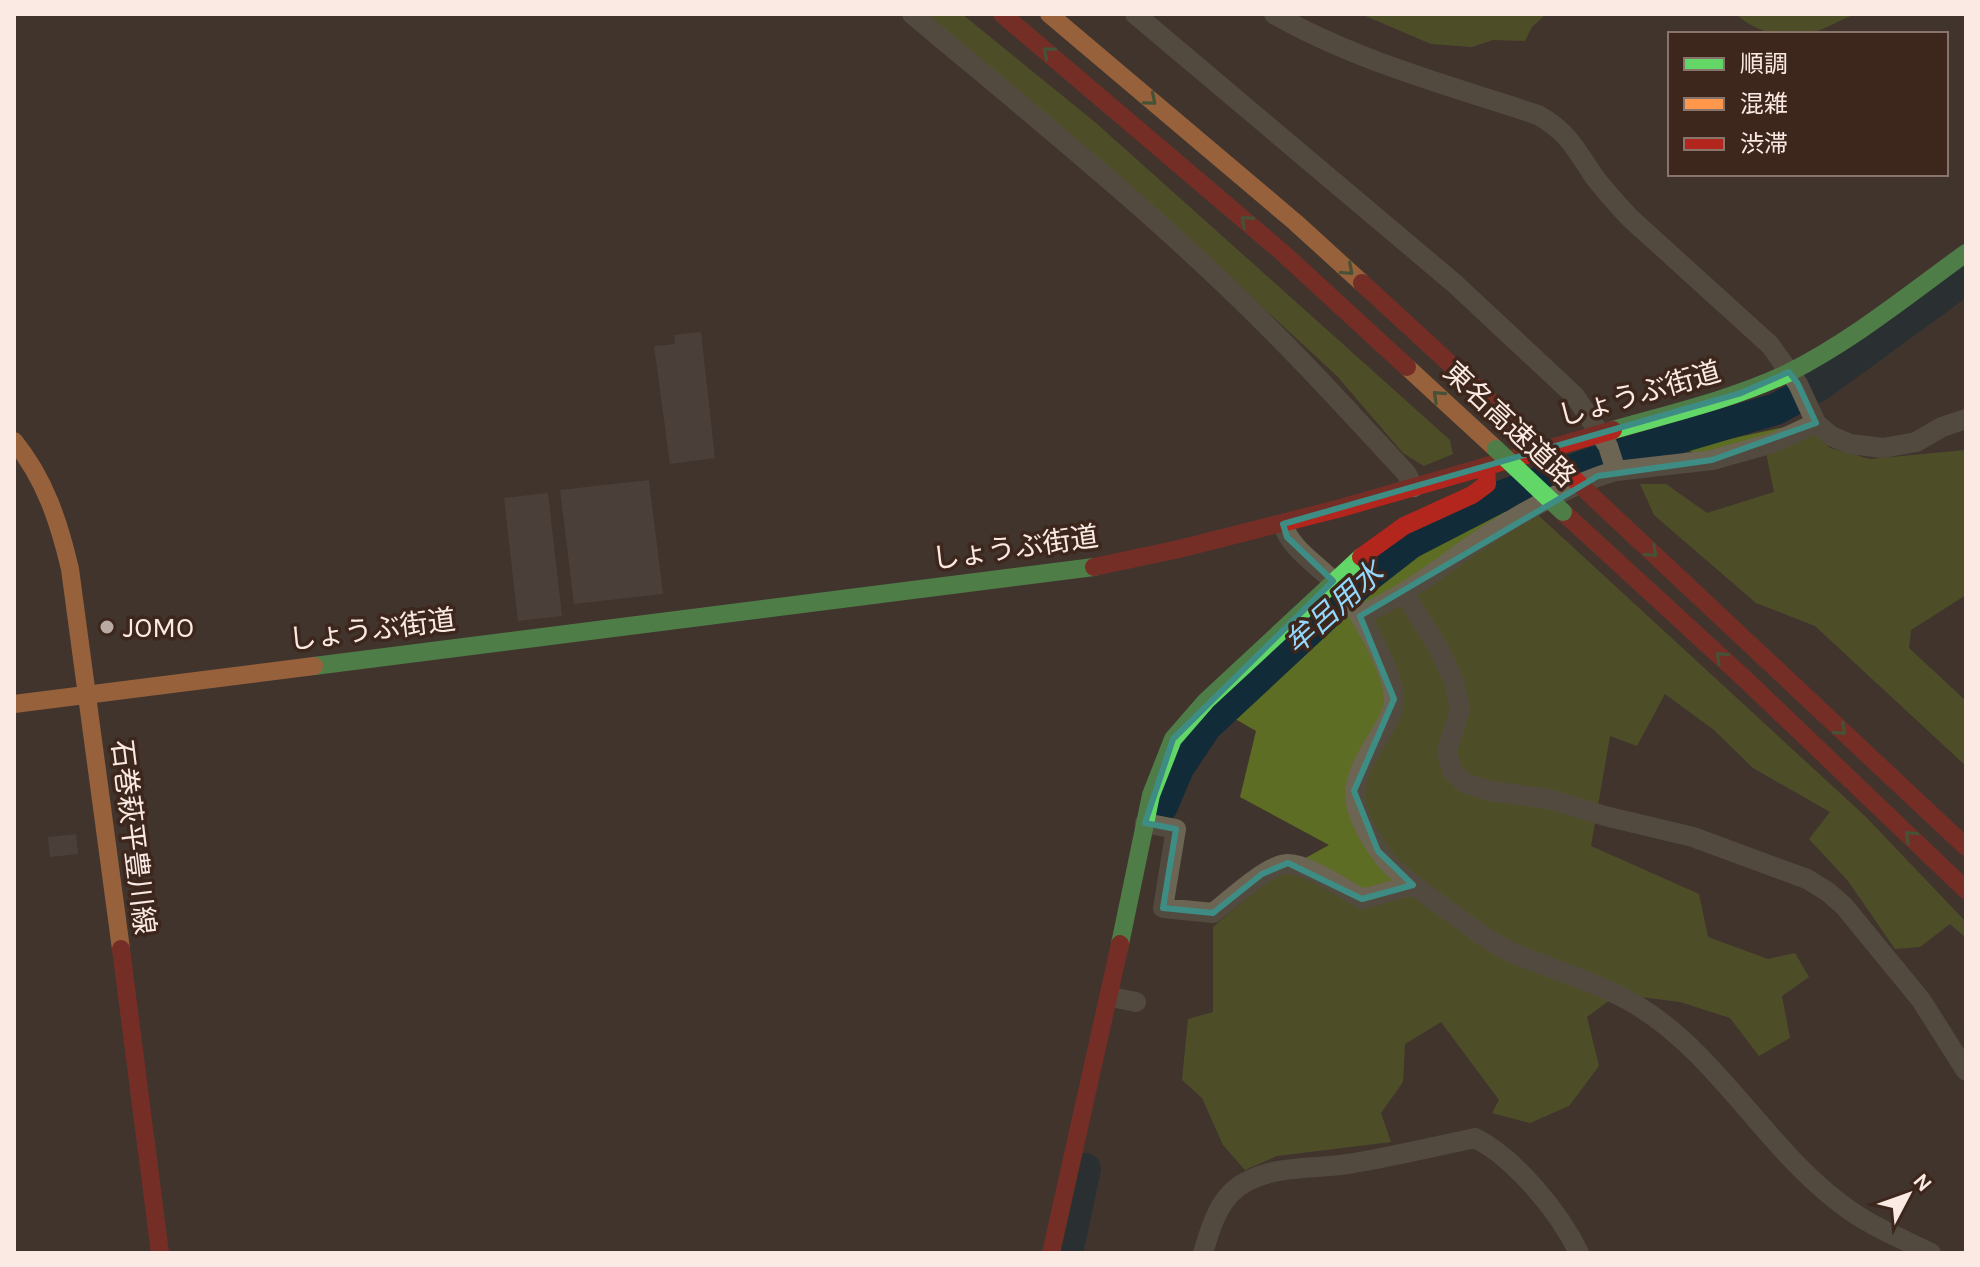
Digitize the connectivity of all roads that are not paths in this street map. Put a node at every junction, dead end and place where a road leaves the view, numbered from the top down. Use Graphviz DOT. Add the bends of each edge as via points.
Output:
graph roads {
  1 [pos="912,14"];
  2 [pos="1002,14"];
  3 [pos="1049,14"];
  4 [pos="1135,14"];
  5 [pos="1274,14"];
  6 [pos="1966,253"];
  7 [pos="1793,378"];
  8 [pos="1813,417"];
  9 [pos="1966,419"];
  10 [pos="14,441"];
  11 [pos="1609,453"];
  12 [pos="1486,466"];
  13 [pos="1414,487"];
  14 [pos="1283,524"];
  15 [pos="1336,584"];
  16 [pos="1404,593"];
  17 [pos="1358,613"];
  18 [pos="89,694"];
  19 [pos="14,704"];
  20 [pos="1156,825"];
  21 [pos="1966,847"];
  22 [pos="1413,885"];
  23 [pos="1966,890"];
  24 [pos="1966,1071"];
  25 [pos="160,1253"];
  26 [pos="1051,1253"];
  27 [pos="1203,1253"];
  28 [pos="1579,1253"];
  29 [pos="1931,1253"];
  1 -- 13 [label="street" via="1054,133 1280,339"];
  23 -- 2 [label="main road, 東名高速道路, one-way, bridge" via="1283,253"];
  3 -- 21 [label="main road, 東名高速道路, one-way, bridge" via="1295,222"];
  4 -- 11 [label="street" via="1454,283 1575,396"];
  5 -- 7 [label="street" via="1368,57 1557,126 1621,208 1770,345"];
  6 -- 7 [label="main road, しょうぶ街道"];
  7 -- 8 [label="street"];
  7 -- 11 [label="main road, しょうぶ街道" via="1741,393"];
  8 -- 9 [label="street" via="1831,436 1883,448 1916,442"];
  8 -- 11 [label="street" via="1773,443 1712,460"];
  10 -- 18 [label="main road, 石巻萩平豊川線" via="43,486 65,545"];
  11 -- 12 [label="main road, しょうぶ街道"];
  11 -- 16 [label="street" via="1598,476 1520,517"];
  12 -- 13 [label="main road, しょうぶ街道"];
  12 -- 15 [label="main road" via="1487,484 1480,490 1404,526 1374,546"];
  13 -- 14 [label="main road, しょうぶ街道"];
  14 -- 15 [label="street" via="1287,537"];
  14 -- 18 [label="main road, しょうぶ街道" via="1098,566"];
  15 -- 17 [label="street"];
  15 -- 20 [label="main road" via="1173,739 1151,795"];
  16 -- 17 [label="street"];
  16 -- 24 [label="street" via="1454,681 1460,709 1447,751 1452,771 1465,783 1693,837 1807,879 1844,906 1921,1000"];
  17 -- 22 [label="street" via="1394,699 1358,772 1354,791 1359,816 1378,851"];
  18 -- 19 [label="main road, しょうぶ街道"];
  18 -- 25 [label="main road, 石巻萩平豊川線"];
  20 -- 22 [label="street" via="1176,829 1163,908 1213,913 1262,874 1288,863 1362,899"];
  20 -- 26 [label="main road" via="1109,997"];
  22 -- 29 [label="street" via="1513,953 1637,1006 1693,1049 1775,1142 1840,1204"];
  27 -- 28 [label="street" via="1222,1204 1244,1182 1271,1172 1348,1164 1475,1138 1492,1146 1549,1204"];
}
